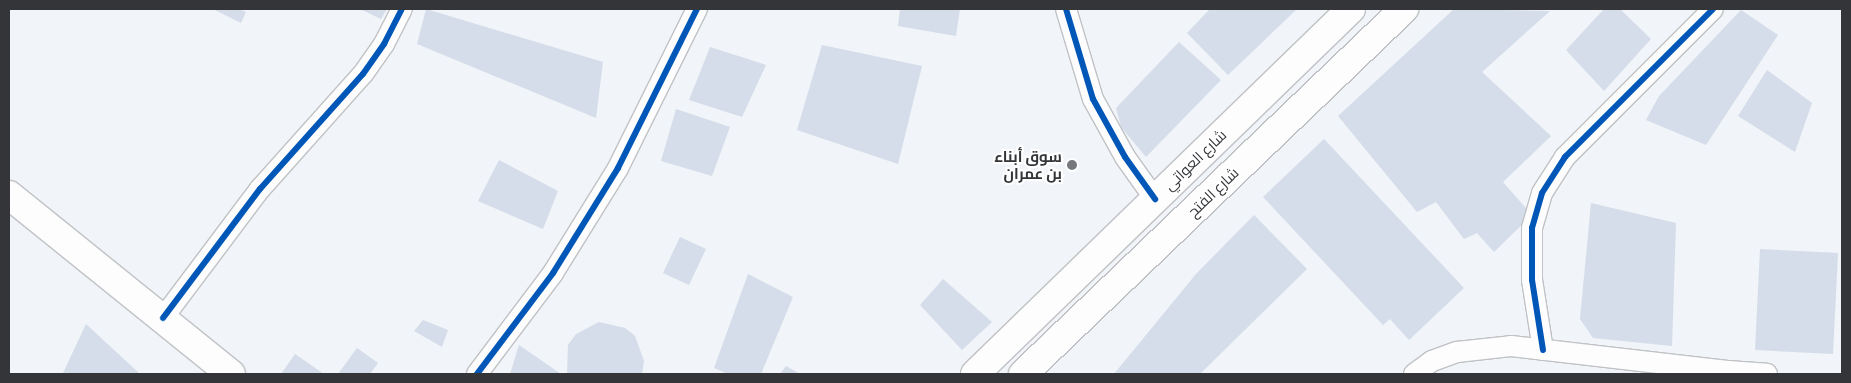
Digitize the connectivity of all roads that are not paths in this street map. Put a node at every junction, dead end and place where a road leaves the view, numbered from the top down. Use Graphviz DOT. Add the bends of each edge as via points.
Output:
graph roads {
  1 [pos="402,9"];
  2 [pos="697,9"];
  3 [pos="1066,9"];
  4 [pos="1351,9"];
  5 [pos="1404,9"];
  6 [pos="1713,9"];
  7 [pos="9,195"];
  8 [pos="1155,199"];
  9 [pos="163,318"];
  10 [pos="1543,350"];
  11 [pos="1726,373"];
  12 [pos="231,374"];
  13 [pos="477,374"];
  14 [pos="975,374"];
  15 [pos="1024,374"];
  16 [pos="1414,374"];
  17 [pos="1767,374"];
  1 -- 9 [label="street" via="384,44 363,74 260,189"];
  2 -- 13 [label="street" via="618,168 553,273"];
  3 -- 8 [label="street" via="1093,99 1125,157"];
  4 -- 8 [label="main road, شارع العواتي"];
  5 -- 15 [label="main road, شارع الفتح"];
  6 -- 10 [label="street" via="1565,158 1542,193 1532,228 1532,280"];
  7 -- 9 [label="main road"];
  8 -- 14 [label="main road, شارع العواتي"];
  9 -- 12 [label="main road"];
  10 -- 11 [label="street"];
  10 -- 16 [label="street" via="1511,346 1457,352 1432,361"];
  11 -- 17 [label="street"];
}
